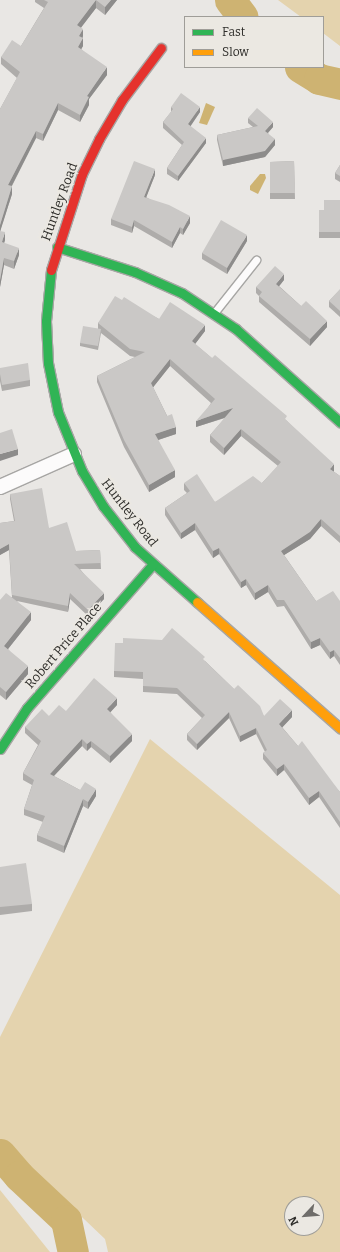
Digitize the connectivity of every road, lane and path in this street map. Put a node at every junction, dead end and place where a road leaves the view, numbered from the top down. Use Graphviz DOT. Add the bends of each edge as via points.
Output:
graph roads {
  1 [pos="161,48"];
  2 [pos="57,247"];
  3 [pos="256,260"];
  4 [pos="214,313"];
  5 [pos="340,422"];
  6 [pos="74,454"];
  7 [pos="0,487"];
  8 [pos="153,564"];
  9 [pos="340,728"];
  10 [pos="0,749"];
  1 -- 2 [label="street, Huntley Road" via="122,100 99,139 79,180"];
  2 -- 4 [label="street" via="135,272 182,293"];
  2 -- 6 [label="street, Huntley Road" via="49,279 46,321 48,363 58,412"];
  3 -- 4 [label="lane"];
  4 -- 5 [label="street" via="236,329"];
  6 -- 7 [label="street"];
  6 -- 8 [label="street, Huntley Road" via="103,506 134,547"];
  8 -- 9 [label="street, Huntley Road"];
  8 -- 10 [label="street, Robert Price Place" via="27,708"];
}
